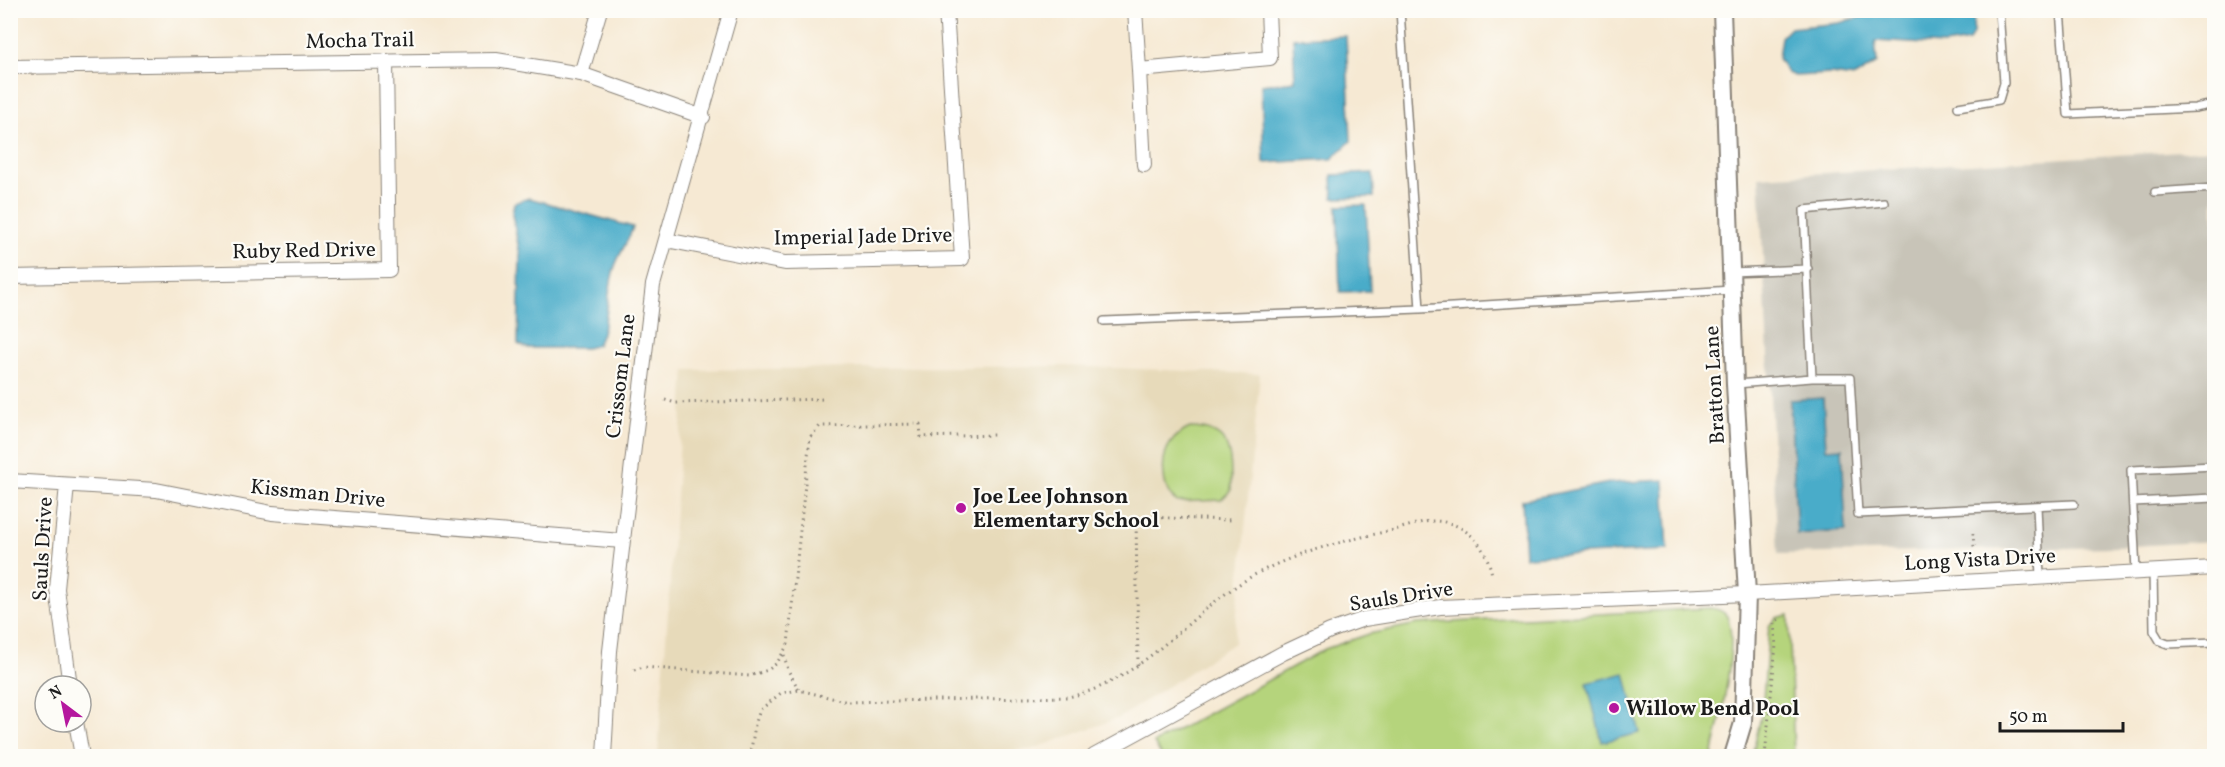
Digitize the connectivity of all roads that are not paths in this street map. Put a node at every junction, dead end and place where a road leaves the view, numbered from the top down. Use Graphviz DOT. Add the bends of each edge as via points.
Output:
graph roads {
  1 [pos="600,10"];
  2 [pos="731,10"];
  3 [pos="946,10"];
  4 [pos="1135,10"];
  5 [pos="1268,10"];
  6 [pos="1400,10"];
  7 [pos="1722,10"];
  8 [pos="1999,10"];
  9 [pos="2060,10"];
  10 [pos="386,61"];
  11 [pos="10,67"];
  12 [pos="1139,70"];
  13 [pos="581,74"];
  14 [pos="2214,104"];
  15 [pos="1958,107"];
  16 [pos="703,117"];
  17 [pos="1144,165"];
  18 [pos="2214,188"];
  19 [pos="2155,192"];
  20 [pos="1884,202"];
  21 [pos="666,240"];
  22 [pos="1808,269"];
  23 [pos="1731,272"];
  24 [pos="10,277"];
  25 [pos="1732,290"];
  26 [pos="1420,309"];
  27 [pos="1104,321"];
  28 [pos="1812,378"];
  29 [pos="1736,384"];
  30 [pos="2214,466"];
  31 [pos="10,481"];
  32 [pos="67,485"];
  33 [pos="2214,498"];
  34 [pos="2133,502"];
  35 [pos="2074,504"];
  36 [pos="2037,506"];
  37 [pos="622,541"];
  38 [pos="2214,568"];
  39 [pos="2154,570"];
  40 [pos="2136,571"];
  41 [pos="2040,577"];
  42 [pos="1747,594"];
  43 [pos="2214,642"];
  44 [pos="68,674"];
  45 [pos="78,734"];
  46 [pos="82,756"];
  47 [pos="604,756"];
  48 [pos="1094,756"];
  49 [pos="1733,756"];
  1 -- 13 [label="street"];
  2 -- 16 [label="street, Crissom Lane"];
  3 -- 21 [label="street, Imperial Jade Drive" via="962,259 785,263"];
  4 -- 12 [label="street"];
  5 -- 12 [label="street" via="1270,58"];
  6 -- 26 [label="lane"];
  7 -- 23 [label="street, Bratton Lane"];
  8 -- 15 [label="lane" via="2004,83 1999,100"];
  9 -- 14 [label="lane" via="2068,114"];
  10 -- 11 [label="street, Mocha Trail"];
  10 -- 13 [label="street, Mocha Trail" via="496,60"];
  10 -- 24 [label="street, Ruby Red Drive" via="389,270"];
  12 -- 17 [label="street"];
  13 -- 16 [label="street, Mocha Trail"];
  16 -- 21 [label="street, Crissom Lane"];
  18 -- 19 [label="lane"];
  20 -- 22 [label="lane" via="1804,210"];
  21 -- 37 [label="street, Crissom Lane" via="653,285"];
  22 -- 23 [label="lane"];
  22 -- 28 [label="lane"];
  23 -- 25 [label="street, Bratton Lane"];
  25 -- 26 [label="lane"];
  25 -- 29 [label="street, Bratton Lane"];
  26 -- 27 [label="lane"];
  28 -- 29 [label="lane"];
  28 -- 36 [label="lane" via="1850,378 1858,514"];
  29 -- 42 [label="street, Bratton Lane"];
  30 -- 34 [label="lane" via="2131,470"];
  31 -- 32 [label="street, Kissman Drive"];
  32 -- 37 [label="street, Kissman Drive" via="156,490 272,513"];
  32 -- 44 [label="street, Sauls Drive" via="57,589"];
  33 -- 34 [label="lane"];
  34 -- 40 [label="lane"];
  35 -- 36 [label="lane"];
  36 -- 41 [label="lane"];
  37 -- 47 [label="street, Crissom Lane"];
  38 -- 39 [label="street, Long Vista Drive"];
  39 -- 40 [label="street, Long Vista Drive"];
  39 -- 43 [label="lane" via="2154,631 2160,641"];
  40 -- 41 [label="street, Long Vista Drive"];
  41 -- 42 [label="street, Long Vista Drive"];
  42 -- 48 [label="street, Sauls Drive" via="1440,607 1364,620 1283,653"];
  42 -- 49 [label="street, Bratton Lane" via="1743,723"];
  45 -- 46 [label="street"];
}
